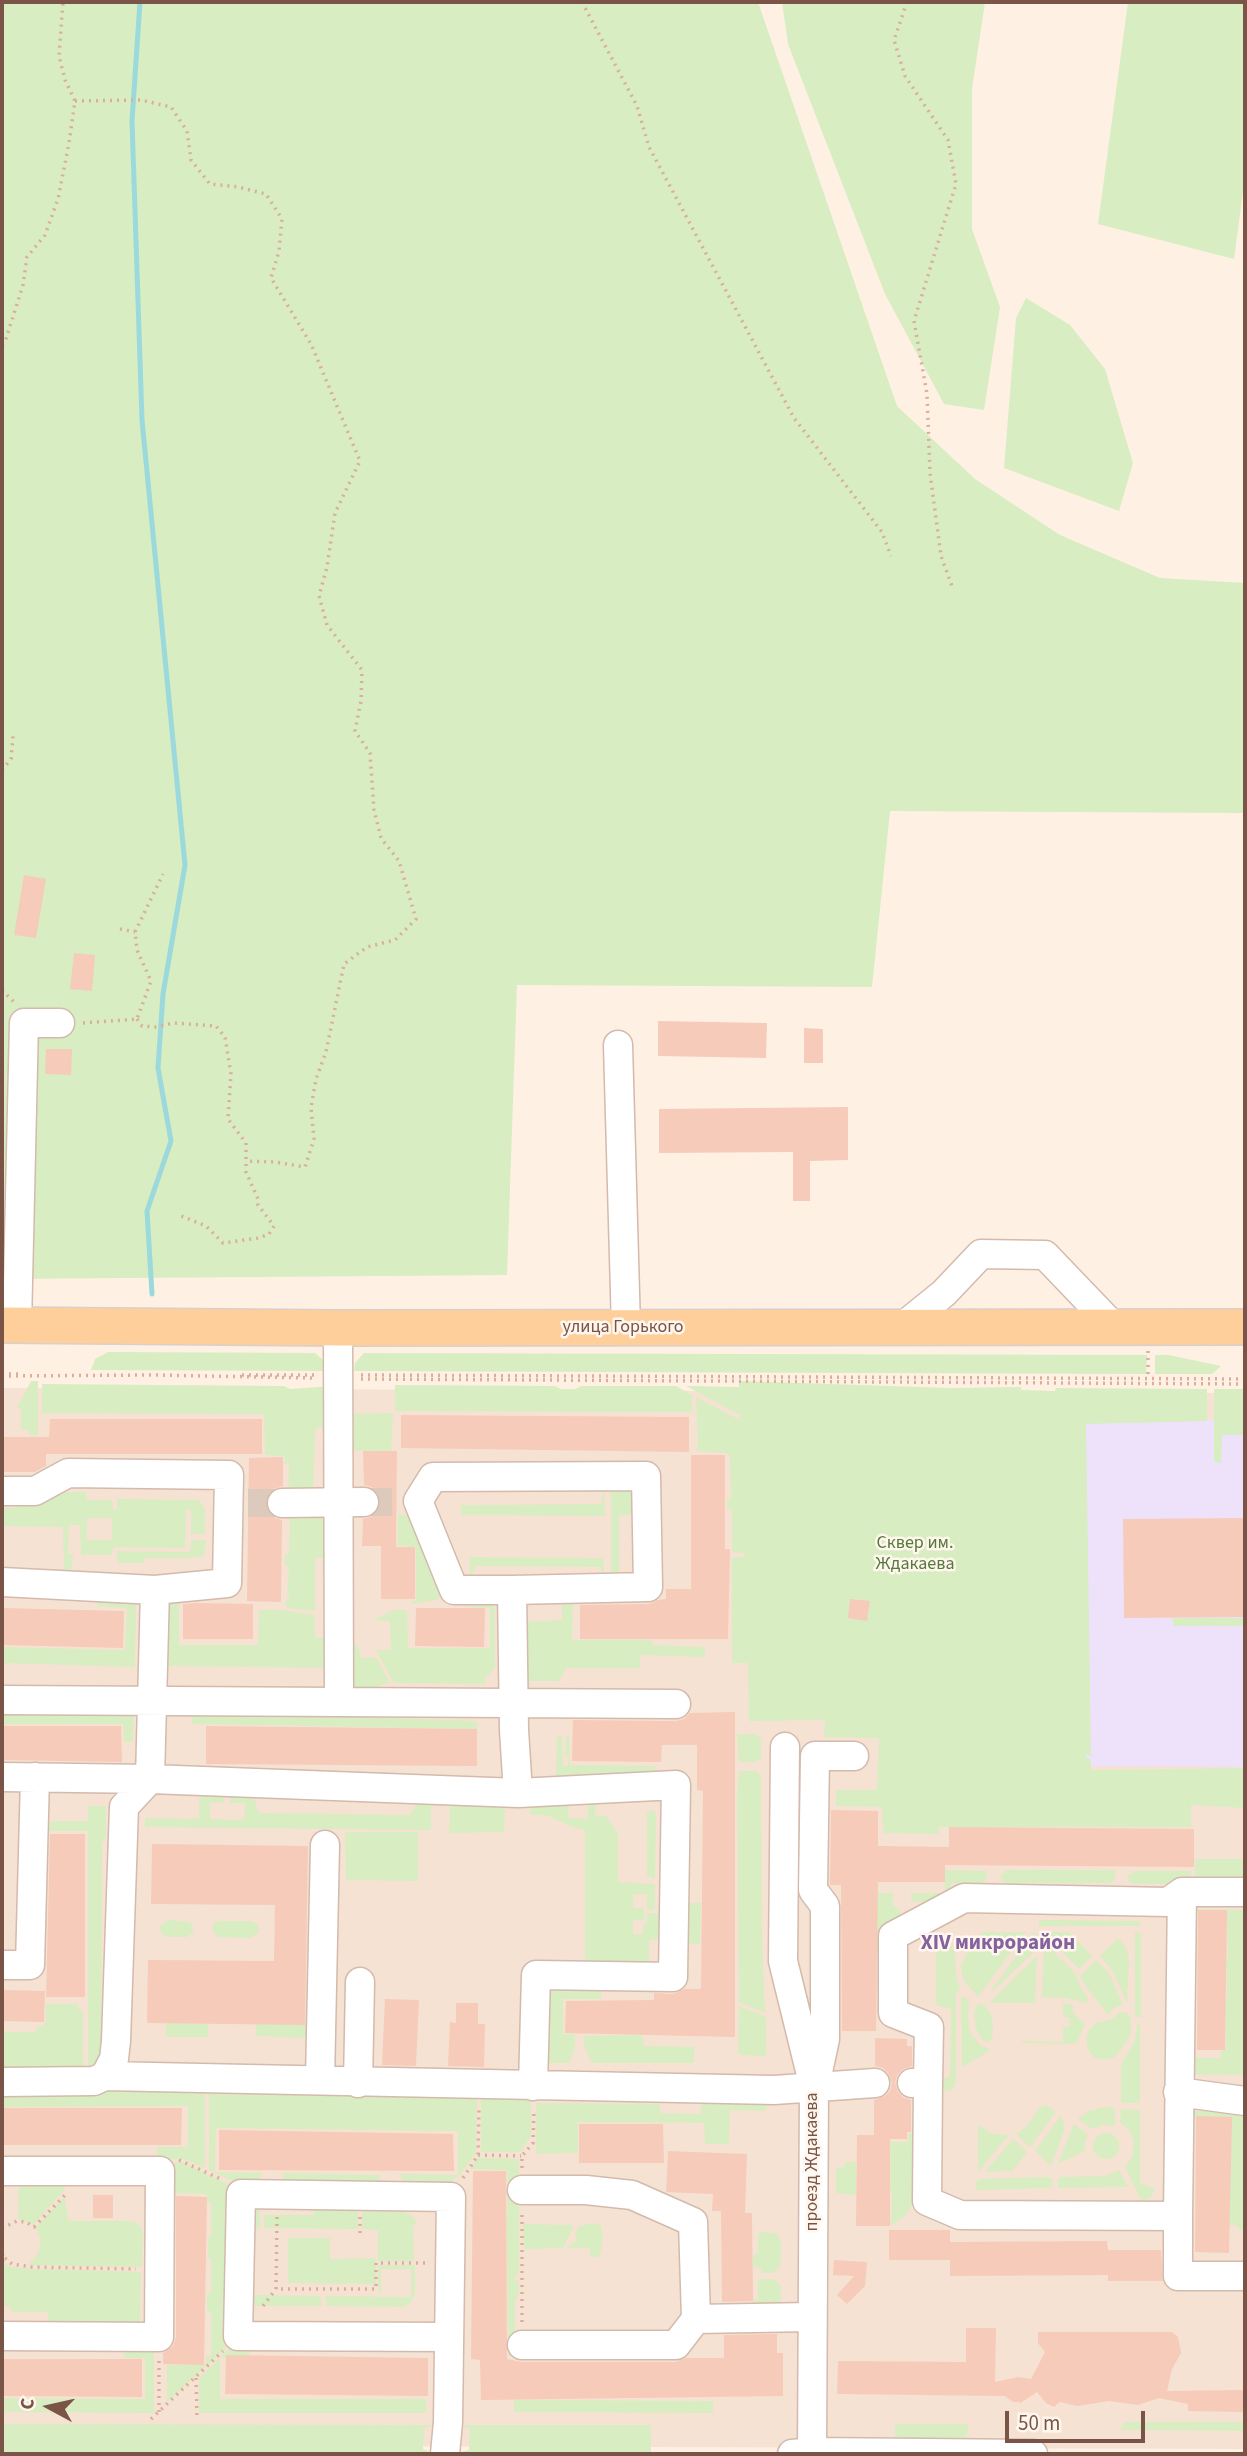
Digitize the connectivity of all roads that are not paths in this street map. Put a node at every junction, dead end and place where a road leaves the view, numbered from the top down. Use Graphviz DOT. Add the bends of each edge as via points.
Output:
graph roads {
  1 [pos="60,1023"];
  2 [pos="618,1045"];
  3 [pos="9,1325"];
  4 [pos="1114,1326"];
  5 [pos="902,1327"];
  6 [pos="1245,1327"];
  7 [pos="338,1328"];
  8 [pos="626,1328"];
  9 [pos="2,1491"];
  10 [pos="351,1502"];
  11 [pos="282,1503"];
  12 [pos="2,1582"];
  13 [pos="155,1590"];
  14 [pos="512,1590"];
  15 [pos="2,1700"];
  16 [pos="339,1701"];
  17 [pos="151,1702"];
  18 [pos="512,1702"];
  19 [pos="676,1704"];
  20 [pos="785,1747"];
  21 [pos="854,1756"];
  22 [pos="2,1777"];
  23 [pos="35,1777"];
  24 [pos="150,1779"];
  25 [pos="518,1793"];
  26 [pos="325,1844"];
  27 [pos="1182,1892"];
  28 [pos="1245,1892"];
  29 [pos="2,1965"];
  30 [pos="360,1982"];
  31 [pos="105,2076"];
  32 [pos="320,2080"];
  33 [pos="2,2081"];
  34 [pos="358,2082"];
  35 [pos="875,2082"];
  36 [pos="814,2087"];
  37 [pos="1178,2092"];
  38 [pos="533,2097"];
  39 [pos="1245,2101"];
  40 [pos="2,2171"];
  41 [pos="523,2190"];
  42 [pos="1178,2216"];
  43 [pos="1245,2276"];
  44 [pos="811,2317"];
  45 [pos="696,2319"];
  46 [pos="2,2336"];
  47 [pos="449,2337"];
  48 [pos="522,2345"];
  49 [pos="805,2453"];
  50 [pos="445,2454"];
  51 [pos="1033,2454"];
  1 -- 3 [label="street" via="24,1023"];
  2 -- 8 [label="street"];
  3 -- 7 [label="main road, улица Горького"];
  4 -- 5 [label="main road, улица Горького"];
  4 -- 5 [label="street" via="1045,1255 981,1254 944,1293"];
  4 -- 6 [label="main road, улица Горького"];
  5 -- 8 [label="main road, улица Горького"];
  7 -- 8 [label="main road, улица Горького"];
  7 -- 10 [label="street" via="337,1376"];
  9 -- 13 [label="street" via="35,1491 68,1473 229,1475 238,1503 227,1583"];
  10 -- 11 [label="street"];
  10 -- 16 [label="street"];
  12 -- 13 [label="street"];
  13 -- 17 [label="street"];
  14 -- 14 [label="street" via="648,1587 646,1476 433,1477 407,1502 454,1590"];
  14 -- 18 [label="street"];
  15 -- 17 [label="street"];
  16 -- 17 [label="street"];
  16 -- 18 [label="street"];
  17 -- 24 [label="street"];
  18 -- 19 [label="street"];
  18 -- 25 [label="street"];
  20 -- 36 [label="street, проезд Ждакаева" via="783,1961"];
  21 -- 36 [label="street" via="815,1756 813,1890 825,1906 825,2039"];
  22 -- 23 [label="street"];
  23 -- 24 [label="street"];
  23 -- 29 [label="street" via="30,1965"];
  24 -- 25 [label="street"];
  24 -- 31 [label="street" via="124,1807 116,2041"];
  25 -- 38 [label="street" via="676,1785 673,1977 536,1975"];
  26 -- 32 [label="street"];
  27 -- 28 [label="street"];
  27 -- 37 [label="street"];
  27 -- 42 [label="street" via="1168,1902 964,1898 893,1936 893,2013 929,2027 920,2083 927,2200 960,2215"];
  30 -- 34 [label="street"];
  31 -- 32 [label="street"];
  31 -- 33 [label="street" via="94,2081"];
  32 -- 34 [label="street"];
  34 -- 38 [label="street"];
  35 -- 36 [label="street"];
  36 -- 38 [label="street"];
  36 -- 44 [label="street, проезд Ждакаева"];
  37 -- 39 [label="street"];
  37 -- 42 [label="street"];
  40 -- 46 [label="street" via="160,2171 159,2337"];
  41 -- 45 [label="street" via="632,2195 694,2222"];
  42 -- 43 [label="street" via="1178,2276"];
  44 -- 45 [label="street"];
  44 -- 49 [label="street, проезд Ждакаева"];
  45 -- 48 [label="street" via="676,2346"];
  47 -- 47 [label="street" via="238,2336 241,2194 450,2197"];
  47 -- 50 [label="street"];
  49 -- 51 [label="street"];
}
